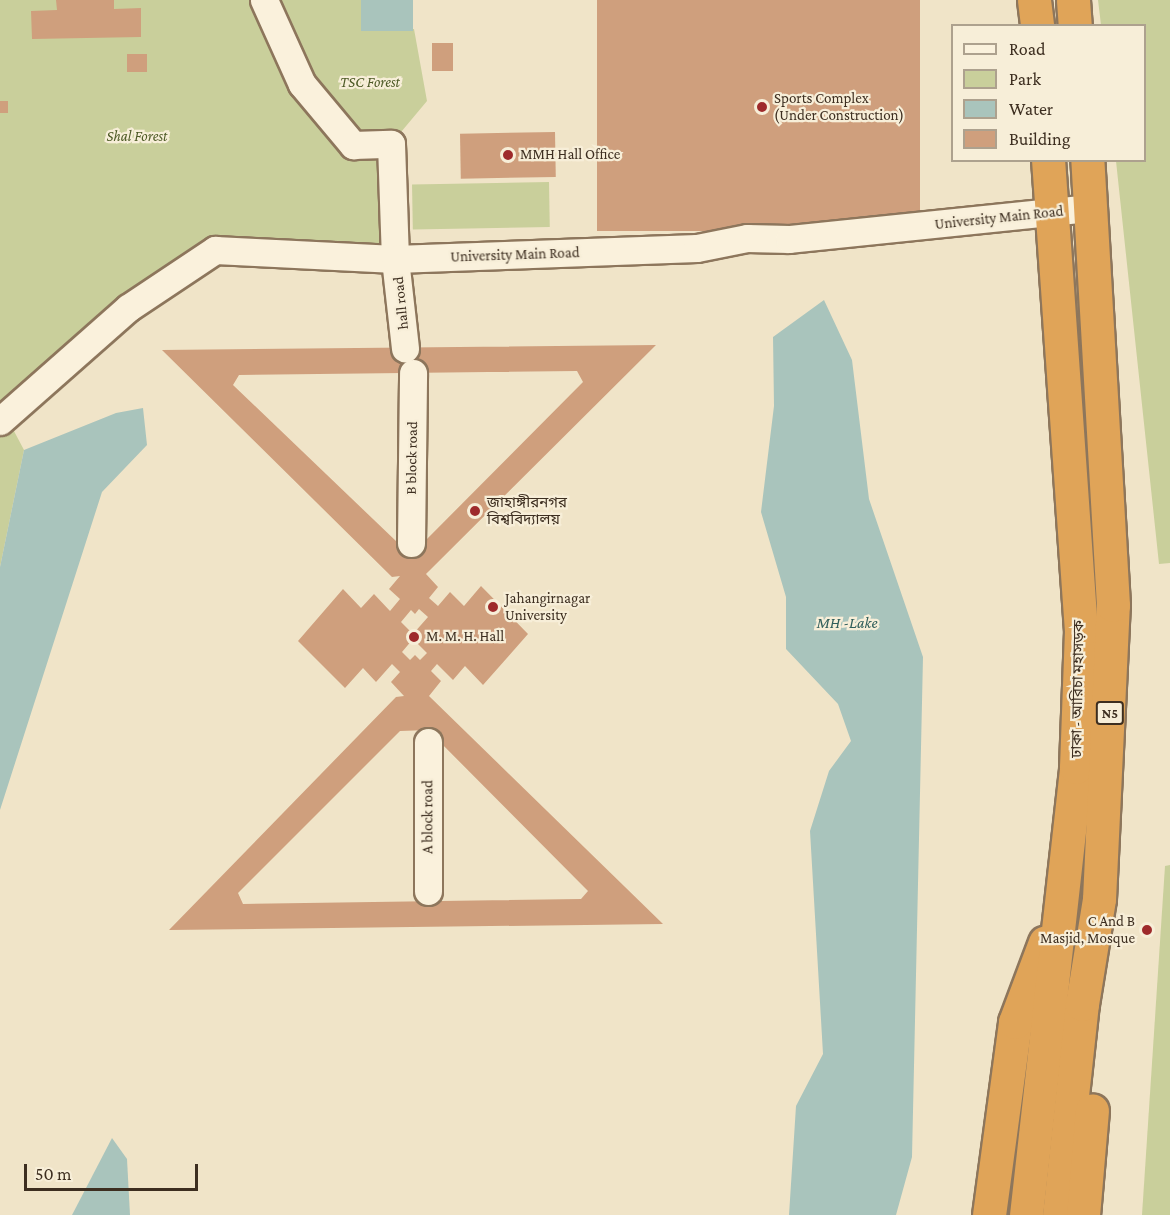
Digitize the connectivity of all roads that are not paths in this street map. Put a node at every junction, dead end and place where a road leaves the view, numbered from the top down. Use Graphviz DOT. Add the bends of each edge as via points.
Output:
graph roads {
  1 [pos="264,0"];
  2 [pos="1034,0"];
  3 [pos="1073,0"];
  4 [pos="1036,24"];
  5 [pos="1076,24"];
  6 [pos="1048,162"];
  7 [pos="1087,162"];
  8 [pos="1089,208"];
  9 [pos="1053,212"];
  10 [pos="394,259"];
  11 [pos="409,360"];
  12 [pos="0,422"];
  13 [pos="411,543"];
  14 [pos="428,742"];
  15 [pos="428,891"];
  16 [pos="1058,915"];
  17 [pos="1082,1004"];
  18 [pos="989,1215"];
  19 [pos="1026,1215"];
  20 [pos="1059,1215"];
  21 [pos="1083,1215"];
  1 -- 10 [label="street, hall road" via="302,84 353,145 391,144"];
  2 -- 4 [label="highway"];
  3 -- 5 [label="highway"];
  6 -- 9 [label="highway, ঢাকা - আরিচা মহাসড়ক / N5"];
  7 -- 8 [label="highway, N5"];
  8 -- 9 [label="street, University Main Road"];
  8 -- 17 [label="highway, N5" via="1113,605 1099,899"];
  9 -- 10 [label="street, University Main Road" via="789,239 747,238 696,248"];
  9 -- 16 [label="highway, ঢাকা - আরিচা মহাসড়ক / N5" via="1081,631 1076,767"];
  10 -- 11 [label="street, hall road"];
  10 -- 12 [label="street, University Main Road" via="215,249 128,308"];
  11 -- 13 [label="street, B block road"];
  14 -- 15 [label="street, A block road"];
  16 -- 18 [label="highway" via="1032,968 1015,1022"];
  16 -- 19 [label="highway, ঢাকা - আরিচা মহাসড়ক / N5"];
  17 -- 20 [label="highway, N5"];
  17 -- 21 [label="highway" via="1092,1107"];
}
